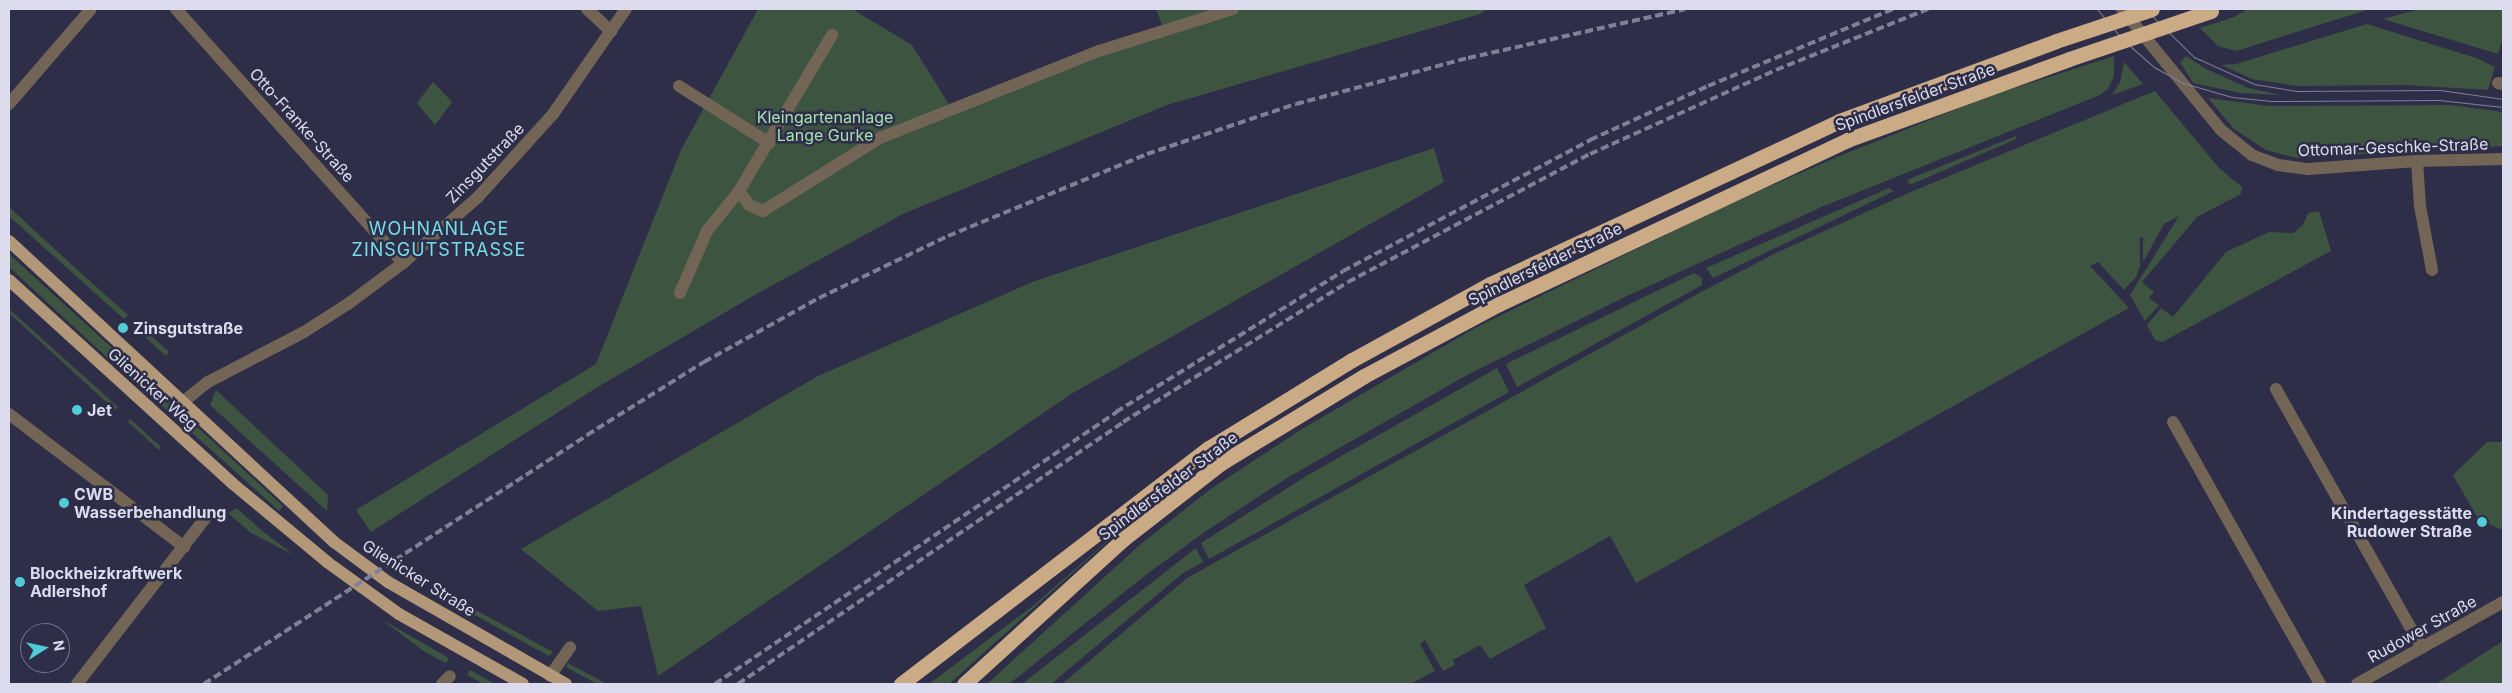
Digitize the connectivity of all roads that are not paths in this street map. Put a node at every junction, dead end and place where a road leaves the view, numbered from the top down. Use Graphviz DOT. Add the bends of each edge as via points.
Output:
graph roads {
  1 [pos="91,9"];
  2 [pos="176,9"];
  3 [pos="587,9"];
  4 [pos="626,9"];
  5 [pos="1233,9"];
  6 [pos="2122,9"];
  7 [pos="2152,9"];
  8 [pos="2214,10"];
  9 [pos="612,31"];
  10 [pos="832,35"];
  11 [pos="679,86"];
  12 [pos="9,104"];
  13 [pos="769,143"];
  14 [pos="2503,159"];
  15 [pos="2417,161"];
  16 [pos="739,191"];
  17 [pos="9,241"];
  18 [pos="403,263"];
  19 [pos="2432,270"];
  20 [pos="9,280"];
  21 [pos="680,293"];
  22 [pos="2276,389"];
  23 [pos="183,402"];
  24 [pos="9,414"];
  25 [pos="2173,422"];
  26 [pos="269,481"];
  27 [pos="206,516"];
  28 [pos="184,547"];
  29 [pos="2503,602"];
  30 [pos="570,647"];
  31 [pos="2422,648"];
  32 [pos="550,676"];
  33 [pos="77,684"];
  34 [pos="523,684"];
  35 [pos="566,684"];
  36 [pos="901,684"];
  37 [pos="964,684"];
  38 [pos="2320,684"];
  39 [pos="2357,684"];
  1 -- 12 [label="street"];
  2 -- 18 [label="street, Otto-Franke-Straße"];
  3 -- 9 [label="street"];
  4 -- 9 [label="street, Zinsgutstraße"];
  5 -- 16 [label="street" via="1099,51 880,138 763,211 749,205"];
  6 -- 15 [label="street, Ottomar-Geschke-Straße" via="2229,137 2252,155 2278,165 2308,169"];
  7 -- 36 [label="highway, Spindlersfelder Straße, bridge" via="1839,121 1490,284 1352,360 1209,448"];
  8 -- 37 [label="highway, Spindlersfelder Straße, bridge" via="1847,140 1499,304 1364,376 1221,464 1152,516"];
  9 -- 18 [label="street, Zinsgutstraße" via="553,114 505,170"];
  10 -- 13 [label="street"];
  11 -- 13 [label="street"];
  13 -- 16 [label="street"];
  14 -- 15 [label="street, Ottomar-Geschke-Straße"];
  15 -- 19 [label="street" via="2420,206"];
  16 -- 21 [label="street" via="707,231"];
  17 -- 23 [label="main road, Glienicker Weg"];
  18 -- 23 [label="street, Zinsgutstraße" via="304,332 208,382"];
  20 -- 34 [label="main road, Glienicker Weg" via="276,522 400,614"];
  22 -- 31 [label="street"];
  23 -- 26 [label="main road, Glienicker Weg"];
  24 -- 28 [label="street"];
  25 -- 38 [label="street"];
  26 -- 32 [label="main road, Glienicker Straße" via="334,542 388,582"];
  27 -- 28 [label="street"];
  28 -- 33 [label="street"];
  29 -- 31 [label="street, Rudower Straße"];
  30 -- 32 [label="street"];
  31 -- 39 [label="street, Rudower Straße"];
  32 -- 35 [label="main road, Glienicker Straße"];
}
